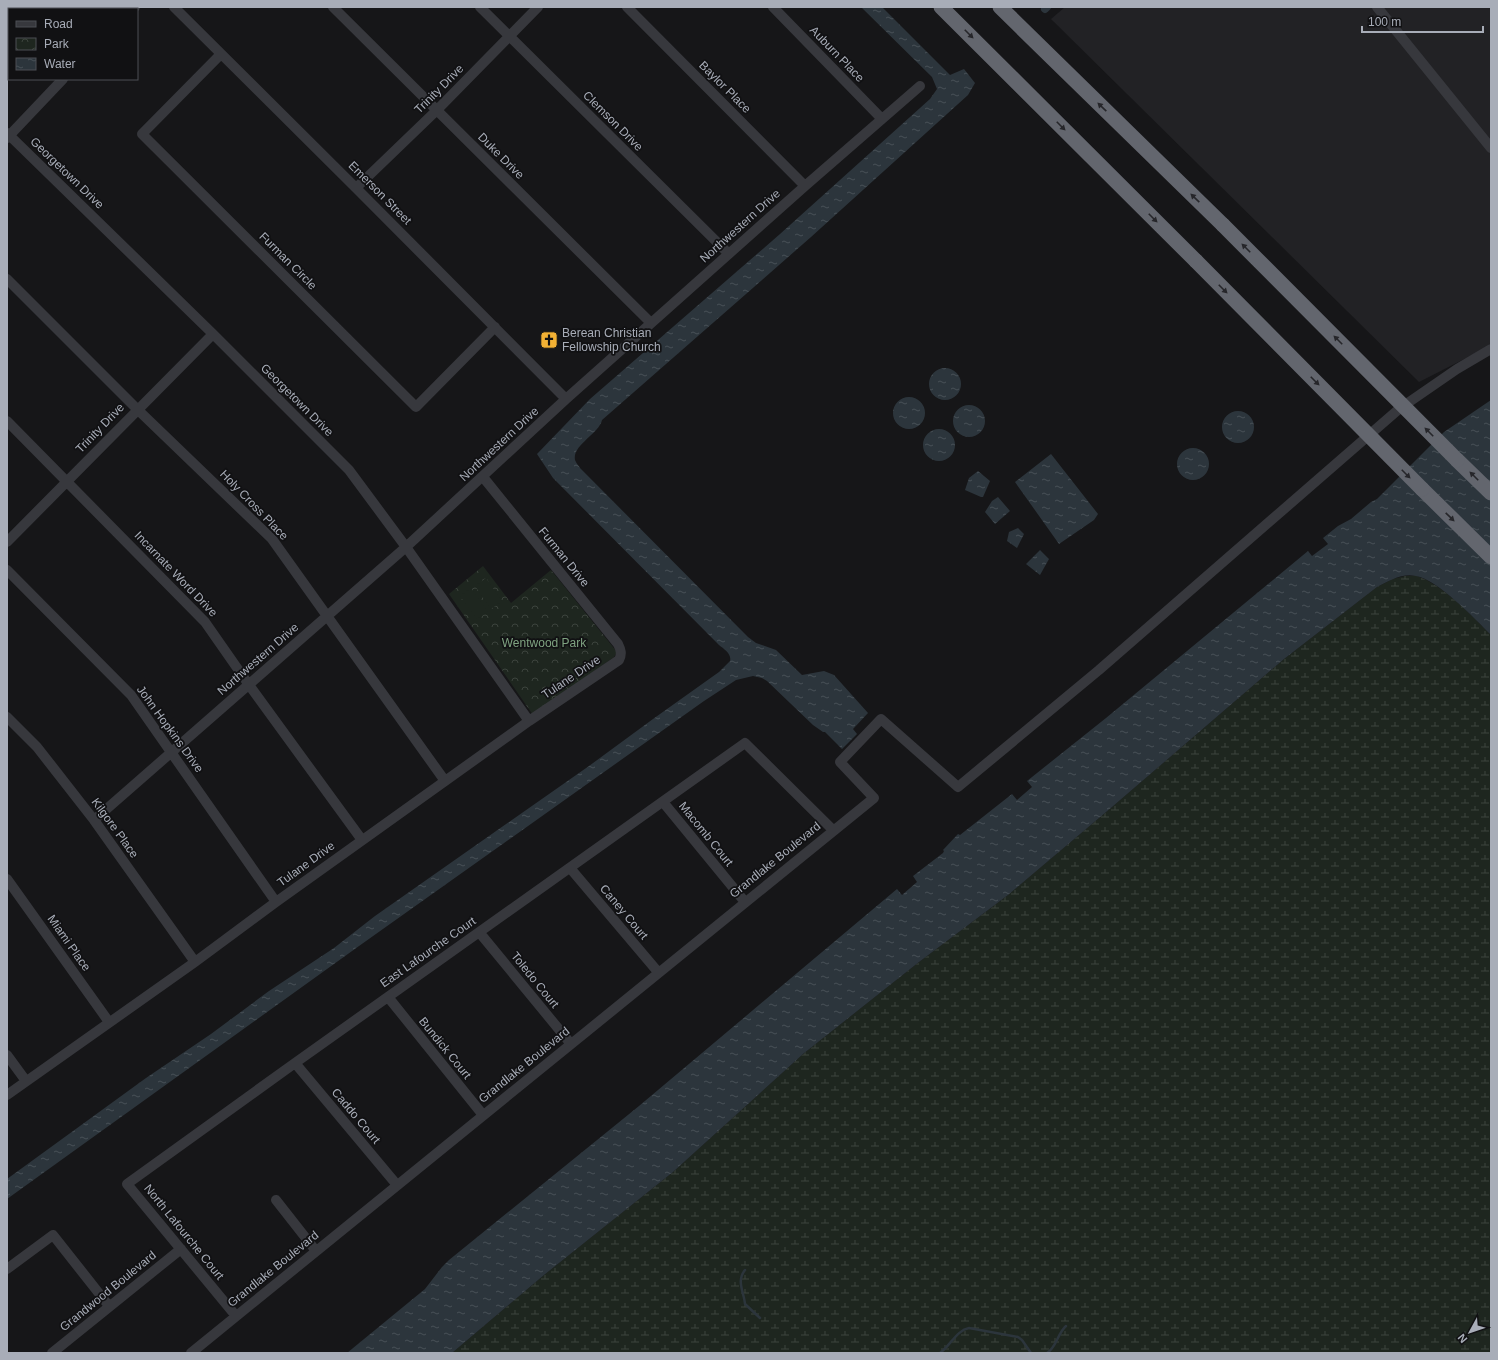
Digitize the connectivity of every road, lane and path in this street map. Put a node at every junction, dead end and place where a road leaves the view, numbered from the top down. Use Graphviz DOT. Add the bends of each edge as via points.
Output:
graph roads {
  1 [pos="174,7"];
  2 [pos="333,7"];
  3 [pos="480,7"];
  4 [pos="538,7"];
  5 [pos="627,7"];
  6 [pos="773,7"];
  7 [pos="942,7"];
  8 [pos="1000,7"];
  9 [pos="1010,7"];
  10 [pos="1377,7"];
  11 [pos="510,37"];
  12 [pos="220,54"];
  13 [pos="1061,66"];
  14 [pos="62,80"];
  15 [pos="920,86"];
  16 [pos="437,110"];
  17 [pos="882,119"];
  18 [pos="8,135"];
  19 [pos="1491,148"];
  20 [pos="805,186"];
  21 [pos="356,188"];
  22 [pos="728,253"];
  23 [pos="7,279"];
  24 [pos="651,323"];
  25 [pos="495,327"];
  26 [pos="213,334"];
  27 [pos="1491,349"];
  28 [pos="566,399"];
  29 [pos="137,409"];
  30 [pos="7,421"];
  31 [pos="483,477"];
  32 [pos="67,481"];
  33 [pos="1491,493"];
  34 [pos="7,542"];
  35 [pos="406,547"];
  36 [pos="1491,557"];
  37 [pos="7,570"];
  38 [pos="328,616"];
  39 [pos="621,656"];
  40 [pos="249,685"];
  41 [pos="7,717"];
  42 [pos="530,721"];
  43 [pos="171,752"];
  44 [pos="444,781"];
  45 [pos="663,802"];
  46 [pos="94,820"];
  47 [pos="833,830"];
  48 [pos="362,840"];
  49 [pos="570,868"];
  50 [pos="7,879"];
  51 [pos="276,902"];
  52 [pos="744,902"];
  53 [pos="479,932"];
  54 [pos="195,962"];
  55 [pos="658,972"];
  56 [pos="388,997"];
  57 [pos="109,1022"];
  58 [pos="571,1044"];
  59 [pos="7,1055"];
  60 [pos="295,1063"];
  61 [pos="26,1081"];
  62 [pos="7,1095"];
  63 [pos="483,1115"];
  64 [pos="127,1184"];
  65 [pos="397,1185"];
  66 [pos="276,1200"];
  67 [pos="181,1249"];
  68 [pos="316,1251"];
  69 [pos="7,1268"];
  70 [pos="109,1306"];
  71 [pos="236,1316"];
  72 [pos="52,1353"];
  73 [pos="191,1353"];
  1 -- 12 [label="street, Emerson Street"];
  2 -- 16 [label="street, Duke Drive"];
  3 -- 11 [label="street, Clemson Drive"];
  4 -- 11 [label="street, Trinity Drive"];
  5 -- 20 [label="street, Baylor Place"];
  6 -- 17 [label="street, Auburn Place"];
  7 -- 36 [label="highway, one-way, bridge"];
  8 -- 13 [label="highway"];
  9 -- 13 [label="highway"];
  10 -- 19 [label="street"];
  11 -- 16 [label="street, Trinity Drive"];
  11 -- 22 [label="street, Clemson Drive"];
  12 -- 21 [label="street, Emerson Street"];
  12 -- 25 [label="street, Furman Circle" via="142,134 416,407"];
  33 -- 13 [label="highway, one-way, bridge"];
  14 -- 18 [label="street"];
  15 -- 17 [label="street, Northwestern Drive"];
  16 -- 21 [label="street, Trinity Drive"];
  16 -- 24 [label="street, Duke Drive"];
  17 -- 20 [label="street, Northwestern Drive"];
  18 -- 26 [label="street, Georgetown Drive"];
  20 -- 22 [label="street, Northwestern Drive"];
  21 -- 25 [label="street, Emerson Street"];
  22 -- 24 [label="street, Northwestern Drive"];
  23 -- 29 [label="street, Holy Cross Place"];
  24 -- 28 [label="street, Northwestern Drive"];
  25 -- 28 [label="street, Emerson Street"];
  26 -- 29 [label="street, Trinity Drive"];
  26 -- 35 [label="street, Georgetown Drive" via="349,470"];
  27 -- 47 [label="street, Grandlake Boulevard" via="1399,409 1099,670 958,787 881,719 840,762 874,798"];
  28 -- 31 [label="street, Northwestern Drive"];
  29 -- 32 [label="street, Trinity Drive"];
  29 -- 38 [label="street, Holy Cross Place" via="272,539"];
  30 -- 32 [label="street, Incarnate Word Drive"];
  31 -- 35 [label="street, Northwestern Drive"];
  31 -- 39 [label="street, Furman Drive" via="618,644"];
  32 -- 34 [label="street, Trinity Drive"];
  32 -- 40 [label="street, Incarnate Word Drive" via="205,622"];
  35 -- 38 [label="street, Northwestern Drive"];
  35 -- 42 [label="street, Georgetown Drive"];
  37 -- 43 [label="street, John Hopkins Drive" via="131,695"];
  38 -- 40 [label="street, Northwestern Drive"];
  38 -- 44 [label="street, Holy Cross Place"];
  39 -- 42 [label="street, Tulane Drive" via="614,664"];
  40 -- 43 [label="street, Northwestern Drive"];
  40 -- 48 [label="street, Incarnate Word Drive"];
  41 -- 46 [label="street, Kilgore Place" via="37,747"];
  42 -- 44 [label="street, Tulane Drive"];
  43 -- 46 [label="street, Northwestern Drive"];
  43 -- 51 [label="street, John Hopkins Drive"];
  44 -- 48 [label="street, Tulane Drive"];
  45 -- 47 [label="street, East Lafourche Court" via="745,743"];
  45 -- 49 [label="street, East Lafourche Court"];
  45 -- 52 [label="street, Macomb Court"];
  46 -- 54 [label="street, Kilgore Place"];
  47 -- 52 [label="street, Grandlake Boulevard"];
  48 -- 51 [label="street, Tulane Drive"];
  49 -- 53 [label="street, East Lafourche Court"];
  49 -- 55 [label="street, Caney Court"];
  50 -- 57 [label="street, Miami Place"];
  51 -- 54 [label="street, Tulane Drive"];
  52 -- 55 [label="street, Grandlake Boulevard"];
  53 -- 56 [label="street, East Lafourche Court"];
  53 -- 58 [label="street, Toledo Court"];
  54 -- 57 [label="street, Tulane Drive"];
  55 -- 58 [label="street, Grandlake Boulevard"];
  56 -- 60 [label="street, East Lafourche Court"];
  56 -- 63 [label="street, Bundick Court"];
  57 -- 61 [label="street, Tulane Drive"];
  58 -- 63 [label="street, Grandlake Boulevard"];
  59 -- 61 [label="street"];
  60 -- 64 [label="street, East Lafourche Court"];
  60 -- 65 [label="street, Caddo Court"];
  61 -- 62 [label="street, Tulane Drive"];
  63 -- 65 [label="street, Grandlake Boulevard"];
  64 -- 67 [label="street, North Lafourche Court"];
  65 -- 68 [label="street, Grandlake Boulevard"];
  66 -- 68 [label="street"];
  67 -- 70 [label="street, Grandwood Boulevard"];
  67 -- 71 [label="street, North Lafourche Court"];
  68 -- 71 [label="street, Grandlake Boulevard"];
  69 -- 70 [label="street" via="53,1235"];
  70 -- 72 [label="street, Grandwood Boulevard"];
  71 -- 73 [label="street, Grandlake Boulevard"];
}
